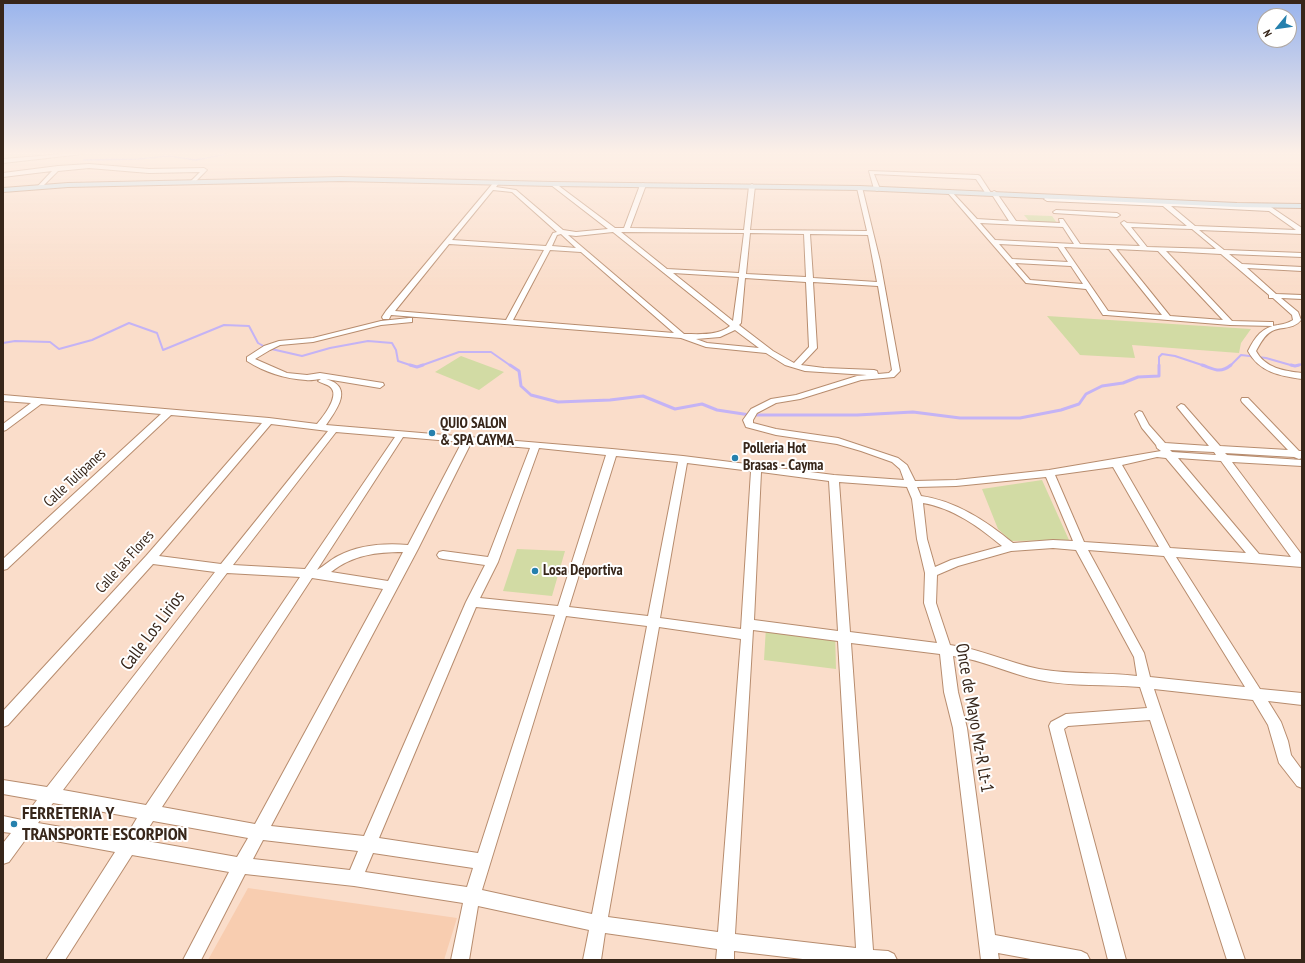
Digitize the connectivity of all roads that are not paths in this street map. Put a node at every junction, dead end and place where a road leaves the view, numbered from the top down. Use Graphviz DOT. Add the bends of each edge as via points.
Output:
graph roads {
  1 [pos="484,199"];
  2 [pos="528,199"];
  3 [pos="573,199"];
  4 [pos="638,199"];
  5 [pos="751,199"];
  6 [pos="862,199"];
  7 [pos="956,199"];
  8 [pos="996,199"];
  9 [pos="1047,199"];
  10 [pos="1061,199"];
  11 [pos="1067,199"];
  12 [pos="1108,202"];
  13 [pos="1160,203"];
  14 [pos="1302,206"];
  15 [pos="1268,207"];
  16 [pos="1056,212"];
  17 [pos="1117,215"];
  18 [pos="976,222"];
  19 [pos="1014,223"];
  20 [pos="1064,225"];
  21 [pos="1126,225"];
  22 [pos="1185,228"];
  23 [pos="1194,228"];
  24 [pos="614,230"];
  25 [pos="626,230"];
  26 [pos="1302,231"];
  27 [pos="563,232"];
  28 [pos="747,232"];
  29 [pos="807,233"];
  30 [pos="870,233"];
  31 [pos="448,242"];
  32 [pos="992,242"];
  33 [pos="1059,244"];
  34 [pos="1078,245"];
  35 [pos="1111,247"];
  36 [pos="549,248"];
  37 [pos="1146,249"];
  38 [pos="583,250"];
  39 [pos="1161,250"];
  40 [pos="1215,253"];
  41 [pos="1224,253"];
  42 [pos="1302,256"];
  43 [pos="1009,261"];
  44 [pos="1073,264"];
  45 [pos="1230,266"];
  46 [pos="1241,266"];
  47 [pos="1302,269"];
  48 [pos="667,271"];
  49 [pos="741,276"];
  50 [pos="810,280"];
  51 [pos="880,284"];
  52 [pos="1089,287"];
  53 [pos="1264,296"];
  54 [pos="1273,296"];
  55 [pos="1302,297"];
  56 [pos="389,313"];
  57 [pos="433,317"];
  58 [pos="1169,318"];
  59 [pos="381,323"];
  60 [pos="508,323"];
  61 [pos="1230,323"];
  62 [pos="1270,324"];
  63 [pos="1293,324"];
  64 [pos="735,327"];
  65 [pos="682,336"];
  66 [pos="769,352"];
  67 [pos="795,366"];
  68 [pos="891,375"];
  69 [pos="1302,376"];
  70 [pos="307,378"];
  71 [pos="380,385"];
  72 [pos="3,398"];
  73 [pos="1245,400"];
  74 [pos="39,401"];
  75 [pos="1181,407"];
  76 [pos="168,413"];
  77 [pos="1139,414"];
  78 [pos="269,421"];
  79 [pos="320,427"];
  80 [pos="3,428"];
  81 [pos="334,429"];
  82 [pos="402,434"];
  83 [pos="468,440"];
  84 [pos="536,445"];
  85 [pos="1162,446"];
  86 [pos="612,452"];
  87 [pos="1220,453"];
  88 [pos="1170,454"];
  89 [pos="1144,456"];
  90 [pos="1300,456"];
  91 [pos="683,459"];
  92 [pos="1116,463"];
  93 [pos="1302,463"];
  94 [pos="756,468"];
  95 [pos="1049,473"];
  96 [pos="834,478"];
  97 [pos="912,484"];
  98 [pos="917,499"];
  99 [pos="1011,546"];
  100 [pos="1080,546"];
  101 [pos="412,548"];
  102 [pos="1167,552"];
  103 [pos="443,555"];
  104 [pos="150,558"];
  105 [pos="1256,558"];
  106 [pos="492,562"];
  107 [pos="1302,562"];
  108 [pos="3,566"];
  109 [pos="224,568"];
  110 [pos="931,573"];
  111 [pos="314,574"];
  112 [pos="392,586"];
  113 [pos="472,602"];
  114 [pos="563,610"];
  115 [pos="653,620"];
  116 [pos="747,630"];
  117 [pos="844,637"];
  118 [pos="946,651"];
  119 [pos="1145,682"];
  120 [pos="1256,695"];
  121 [pos="1302,699"];
  122 [pos="1155,714"];
  123 [pos="3,721"];
  124 [pos="1302,781"];
  125 [pos="3,787"];
  126 [pos="50,795"];
  127 [pos="150,812"];
  128 [pos="3,824"];
  129 [pos="25,828"];
  130 [pos="259,832"];
  131 [pos="368,844"];
  132 [pos="129,845"];
  133 [pos="3,856"];
  134 [pos="483,862"];
  135 [pos="241,866"];
  136 [pos="354,878"];
  137 [pos="472,896"];
  138 [pos="598,924"];
  139 [pos="726,942"];
  140 [pos="987,942"];
  141 [pos="865,959"];
  142 [pos="55,960"];
  143 [pos="192,960"];
  144 [pos="460,960"];
  145 [pos="592,960"];
  146 [pos="725,960"];
  147 [pos="888,960"];
  148 [pos="990,960"];
  149 [pos="1081,960"];
  150 [pos="1117,960"];
  151 [pos="1236,960"];
  1 -- 31 [label="street"];
  2 -- 27 [label="street"];
  3 -- 24 [label="street"];
  4 -- 25 [label="street"];
  5 -- 28 [label="street"];
  6 -- 30 [label="street"];
  7 -- 18 [label="street"];
  8 -- 19 [label="street"];
  9 -- 16 [label="street"];
  10 -- 12 [label="street"];
  11 -- 13 [label="main road"];
  12 -- 13 [label="street"];
  12 -- 17 [label="street"];
  13 -- 15 [label="main road"];
  13 -- 22 [label="street"];
  13 -- 23 [label="street"];
  14 -- 15 [label="main road"];
  15 -- 26 [label="street"];
  16 -- 17 [label="street"];
  16 -- 20 [label="street"];
  17 -- 21 [label="street"];
  18 -- 19 [label="street"];
  18 -- 32 [label="street"];
  19 -- 20 [label="street"];
  20 -- 34 [label="street"];
  21 -- 22 [label="street"];
  21 -- 37 [label="street"];
  22 -- 23 [label="street"];
  22 -- 40 [label="street"];
  23 -- 26 [label="street"];
  23 -- 41 [label="street"];
  24 -- 25 [label="street"];
  24 -- 27 [label="street" via="576,234"];
  24 -- 48 [label="street"];
  25 -- 28 [label="street"];
  27 -- 36 [label="street" via="555,234"];
  27 -- 38 [label="street"];
  28 -- 29 [label="street"];
  28 -- 49 [label="street"];
  29 -- 30 [label="street"];
  29 -- 50 [label="street"];
  30 -- 51 [label="street"];
  31 -- 36 [label="street"];
  31 -- 56 [label="street"];
  32 -- 33 [label="street"];
  32 -- 43 [label="street"];
  33 -- 34 [label="street"];
  33 -- 44 [label="street"];
  34 -- 35 [label="street"];
  35 -- 37 [label="street"];
  35 -- 58 [label="street"];
  36 -- 38 [label="street"];
  36 -- 60 [label="street"];
  37 -- 39 [label="street"];
  38 -- 65 [label="street"];
  39 -- 40 [label="street"];
  39 -- 61 [label="street"];
  40 -- 41 [label="street"];
  40 -- 45 [label="street"];
  41 -- 42 [label="street"];
  41 -- 46 [label="street"];
  43 -- 44 [label="street"];
  43 -- 52 [label="street" via="1028,282"];
  44 -- 52 [label="street"];
  45 -- 46 [label="street"];
  45 -- 53 [label="street"];
  46 -- 47 [label="street"];
  46 -- 54 [label="street"];
  48 -- 49 [label="street"];
  48 -- 64 [label="street"];
  49 -- 50 [label="street"];
  49 -- 64 [label="street"];
  50 -- 51 [label="street"];
  50 -- 67 [label="street" via="813,348"];
  51 -- 68 [label="street" via="896,371"];
  52 -- 58 [label="street" via="1106,313"];
  53 -- 54 [label="street"];
  53 -- 63 [label="street"];
  54 -- 55 [label="street"];
  54 -- 63 [label="street" via="1295,314 1298,320"];
  56 -- 57 [label="street"];
  56 -- 59 [label="street"];
  57 -- 59 [label="street"];
  57 -- 60 [label="street"];
  58 -- 61 [label="street"];
  59 -- 70 [label="street" via="313,340 279,343 250,359 285,375"];
  60 -- 65 [label="street"];
  61 -- 62 [label="street"];
  63 -- 69 [label="street" via="1269,329 1252,351 1255,357 1274,370"];
  64 -- 65 [label="street" via="721,334"];
  64 -- 66 [label="street"];
  65 -- 66 [label="street" via="706,345"];
  66 -- 67 [label="street"];
  67 -- 68 [label="street" via="814,370"];
  68 -- 97 [label="street, Once de Mayo Mz-R Lt-1" via="860,378 797,398 774,401 754,411 748,420 749,425 766,430 838,441 895,460 904,467"];
  70 -- 71 [label="street" via="320,376"];
  70 -- 79 [label="street" via="330,382 336,386 339,393"];
  72 -- 74 [label="street"];
  73 -- 90 [label="street"];
  74 -- 76 [label="street"];
  74 -- 80 [label="street"];
  75 -- 87 [label="street"];
  76 -- 78 [label="street"];
  76 -- 108 [label="street, Calle Tulipanes"];
  77 -- 85 [label="street" via="1145,426"];
  78 -- 79 [label="street"];
  78 -- 104 [label="street, Calle las Flores"];
  79 -- 81 [label="street"];
  81 -- 82 [label="street"];
  81 -- 109 [label="street, Calle Los Lirios"];
  82 -- 83 [label="street"];
  82 -- 111 [label="street"];
  83 -- 84 [label="street"];
  83 -- 101 [label="street"];
  84 -- 86 [label="street"];
  84 -- 106 [label="street"];
  85 -- 87 [label="street"];
  85 -- 88 [label="street"];
  85 -- 89 [label="street" via="1150,449"];
  86 -- 91 [label="street"];
  86 -- 114 [label="street"];
  87 -- 88 [label="street"];
  87 -- 90 [label="street"];
  87 -- 93 [label="street"];
  87 -- 107 [label="street"];
  88 -- 89 [label="street"];
  88 -- 105 [label="street"];
  89 -- 92 [label="street"];
  91 -- 94 [label="street"];
  91 -- 115 [label="street"];
  92 -- 95 [label="street"];
  92 -- 102 [label="street"];
  94 -- 96 [label="street"];
  94 -- 116 [label="street"];
  95 -- 97 [label="street" via="956,483"];
  95 -- 100 [label="street"];
  96 -- 97 [label="street"];
  96 -- 117 [label="street"];
  97 -- 98 [label="street, Once de Mayo Mz-R Lt-1"];
  98 -- 99 [label="street" via="955,510"];
  98 -- 110 [label="street, Once de Mayo Mz-R Lt-1" via="922,539"];
  99 -- 100 [label="street"];
  99 -- 110 [label="street"];
  100 -- 102 [label="street"];
  100 -- 119 [label="street" via="1140,657"];
  101 -- 111 [label="street" via="391,547 356,552"];
  101 -- 112 [label="street"];
  102 -- 105 [label="street"];
  102 -- 120 [label="street"];
  103 -- 106 [label="street"];
  104 -- 109 [label="street"];
  104 -- 123 [label="street, Calle las Flores"];
  105 -- 107 [label="street"];
  106 -- 113 [label="street"];
  109 -- 111 [label="street"];
  109 -- 126 [label="street, Calle Los Lirios"];
  110 -- 118 [label="street, Once de Mayo Mz-R Lt-1" via="930,603"];
  111 -- 112 [label="street"];
  111 -- 127 [label="street"];
  112 -- 130 [label="street"];
  113 -- 114 [label="street"];
  113 -- 131 [label="street"];
  114 -- 115 [label="street"];
  114 -- 134 [label="street"];
  115 -- 116 [label="street"];
  115 -- 138 [label="street"];
  116 -- 117 [label="street"];
  116 -- 139 [label="street"];
  117 -- 118 [label="street"];
  117 -- 141 [label="street"];
  118 -- 119 [label="street" via="962,652 1054,677"];
  118 -- 140 [label="street, Once de Mayo Mz-R Lt-1" via="951,692 960,728"];
  119 -- 120 [label="street"];
  119 -- 122 [label="street"];
  120 -- 121 [label="street"];
  120 -- 124 [label="street" via="1274,722 1284,758"];
  122 -- 150 [label="street" via="1066,720 1056,726"];
  122 -- 151 [label="street"];
  125 -- 126 [label="street"];
  126 -- 127 [label="street"];
  126 -- 129 [label="street, Calle Los Lirios"];
  127 -- 130 [label="street"];
  127 -- 132 [label="street"];
  128 -- 129 [label="street"];
  129 -- 132 [label="street"];
  129 -- 133 [label="street, Calle Los Lirios"];
  130 -- 131 [label="street"];
  130 -- 135 [label="street"];
  131 -- 134 [label="street"];
  131 -- 136 [label="street"];
  132 -- 135 [label="street"];
  132 -- 142 [label="street"];
  134 -- 137 [label="street"];
  135 -- 136 [label="street"];
  135 -- 143 [label="street"];
  136 -- 137 [label="street"];
  137 -- 138 [label="street"];
  137 -- 144 [label="street"];
  138 -- 139 [label="street"];
  138 -- 145 [label="street"];
  139 -- 141 [label="street"];
  139 -- 146 [label="street"];
  140 -- 148 [label="street, Once de Mayo Mz-R Lt-1"];
  140 -- 149 [label="street"];
  141 -- 147 [label="street"];
}
